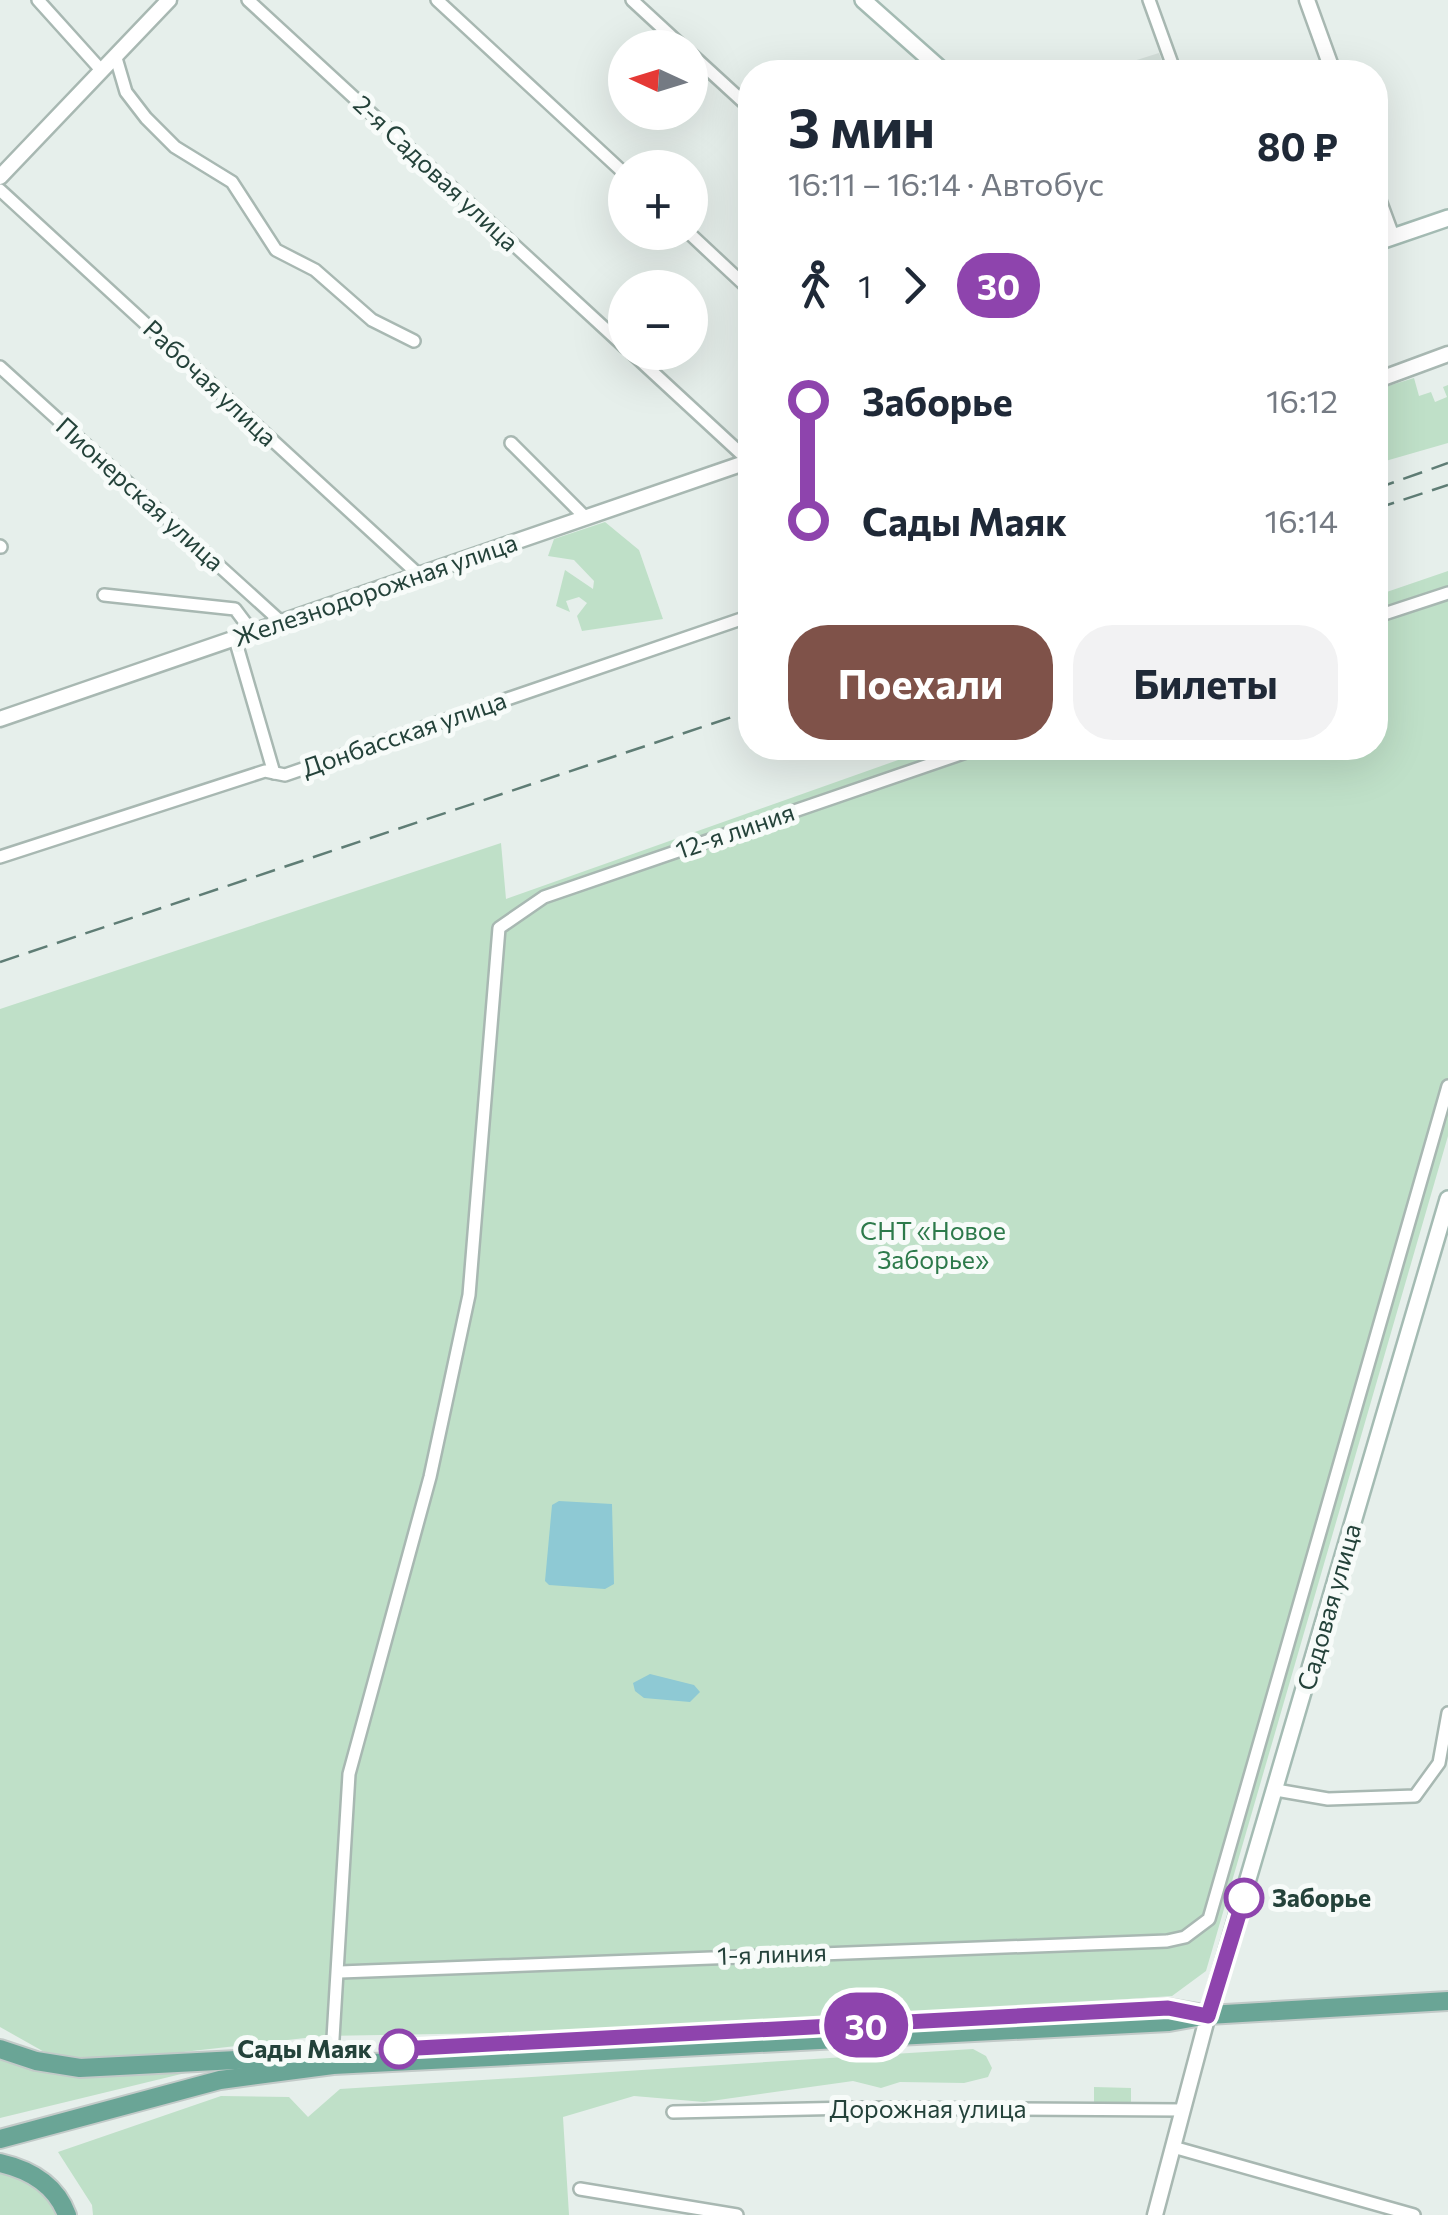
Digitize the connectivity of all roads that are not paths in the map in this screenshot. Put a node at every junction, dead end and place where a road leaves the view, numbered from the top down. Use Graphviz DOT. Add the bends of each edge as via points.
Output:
graph roads {
  1 [pos="38,0"];
  2 [pos="169,0"];
  3 [pos="248,0"];
  4 [pos="436,0"];
  5 [pos="632,0"];
  6 [pos="864,0"];
  7 [pos="1148,0"];
  8 [pos="1306,0"];
  9 [pos="664,30"];
  10 [pos="116,58"];
  11 [pos="931,60"];
  12 [pos="1170,60"];
  13 [pos="1328,60"];
  14 [pos="708,70"];
  15 [pos="102,71"];
  16 [pos="738,97"];
  17 [pos="608,158"];
  18 [pos="0,177"];
  19 [pos="0,190"];
  20 [pos="1448,218"];
  21 [pos="1388,226"];
  22 [pos="1392,237"];
  23 [pos="1388,238"];
  24 [pos="707,250"];
  25 [pos="738,279"];
  26 [pos="608,331"];
  27 [pos="414,341"];
  28 [pos="1448,354"];
  29 [pos="0,366"];
  30 [pos="651,370"];
  31 [pos="1388,376"];
  32 [pos="510,443"];
  33 [pos="738,450"];
  34 [pos="738,465"];
  35 [pos="585,517"];
  36 [pos="419,575"];
  37 [pos="1448,593"];
  38 [pos="104,595"];
  39 [pos="253,596"];
  40 [pos="235,609"];
  41 [pos="1388,613"];
  42 [pos="738,620"];
  43 [pos="280,621"];
  44 [pos="253,633"];
  45 [pos="235,639"];
  46 [pos="0,719"];
  47 [pos="943,760"];
  48 [pos="274,773"];
  49 [pos="0,857"];
  50 [pos="1448,1086"];
  51 [pos="1448,1198"];
  52 [pos="1448,1713"];
  53 [pos="1276,1790"];
  54 [pos="340,1972"];
  55 [pos="1448,2001"];
  56 [pos="1208,2016"];
  57 [pos="0,2048"];
  58 [pos="332,2055"];
  59 [pos="1182,2110"];
  60 [pos="673,2112"];
  61 [pos="0,2129"];
  62 [pos="0,2139"];
  63 [pos="1173,2146"];
  64 [pos="0,2163"];
  65 [pos="580,2189"];
  66 [pos="67,2215"];
  67 [pos="736,2215"];
  68 [pos="1155,2215"];
  69 [pos="1414,2215"];
  1 -- 15 [label="street"];
  2 -- 10 [label="street"];
  3 -- 26 [label="street, 2-я Садовая улица"];
  4 -- 17 [label="street"];
  5 -- 9 [label="street"];
  6 -- 11 [label="main road"];
  7 -- 12 [label="street"];
  8 -- 13 [label="street"];
  10 -- 15 [label="street"];
  10 -- 27 [label="street" via="119,77 146,118 175,147 232,182 276,250 315,270 372,320"];
  14 -- 16 [label="street"];
  15 -- 18 [label="street"];
  19 -- 36 [label="street, Рабочая улица"];
  20 -- 22 [label="main road"];
  21 -- 22 [label="street"];
  22 -- 23 [label="main road"];
  24 -- 25 [label="street"];
  28 -- 31 [label="street"];
  29 -- 39 [label="street, Пионерская улица"];
  30 -- 33 [label="street"];
  32 -- 35 [label="street"];
  34 -- 35 [label="street, Железнодорожная улица"];
  35 -- 36 [label="street, Железнодорожная улица"];
  36 -- 43 [label="street, Железнодорожная улица"];
  37 -- 41 [label="street"];
  38 -- 40 [label="street"];
  39 -- 40 [label="street"];
  39 -- 43 [label="street, Пионерская улица"];
  40 -- 44 [label="street"];
  42 -- 48 [label="street, Донбасская улица" via="284,775"];
  43 -- 44 [label="street, Железнодорожная улица"];
  44 -- 45 [label="street, Железнодорожная улица"];
  45 -- 46 [label="street, Железнодорожная улица"];
  45 -- 48 [label="street"];
  47 -- 54 [label="street, 12-я линия" via="544,896 499,928 469,1296 430,1477 349,1774"];
  48 -- 49 [label="street, Донбасская улица" via="165,800"];
  50 -- 54 [label="street, 1-я линия" via="1281,1681 1209,1919 1200,1928 1167,1942"];
  51 -- 53 [label="main road, Садовая улица"];
  52 -- 53 [label="street" via="1439,1763 1415,1796 1328,1799"];
  53 -- 56 [label="main road, Садовая улица"];
  54 -- 58 [label="street"];
  55 -- 56 [label="main road"];
  56 -- 58 [label="main road" via="1168,2008"];
  56 -- 59 [label="street"];
  56 -- 62 [label="main road" via="333,2065 220,2080"];
  57 -- 58 [label="main road" via="80,2068"];
  58 -- 61 [label="main road" via="218,2070"];
  59 -- 60 [label="street, Дорожная улица"];
  59 -- 63 [label="street"];
  63 -- 68 [label="street"];
  63 -- 69 [label="street"];
  64 -- 66 [label="main road" via="36,2176"];
  65 -- 67 [label="street"];
}
